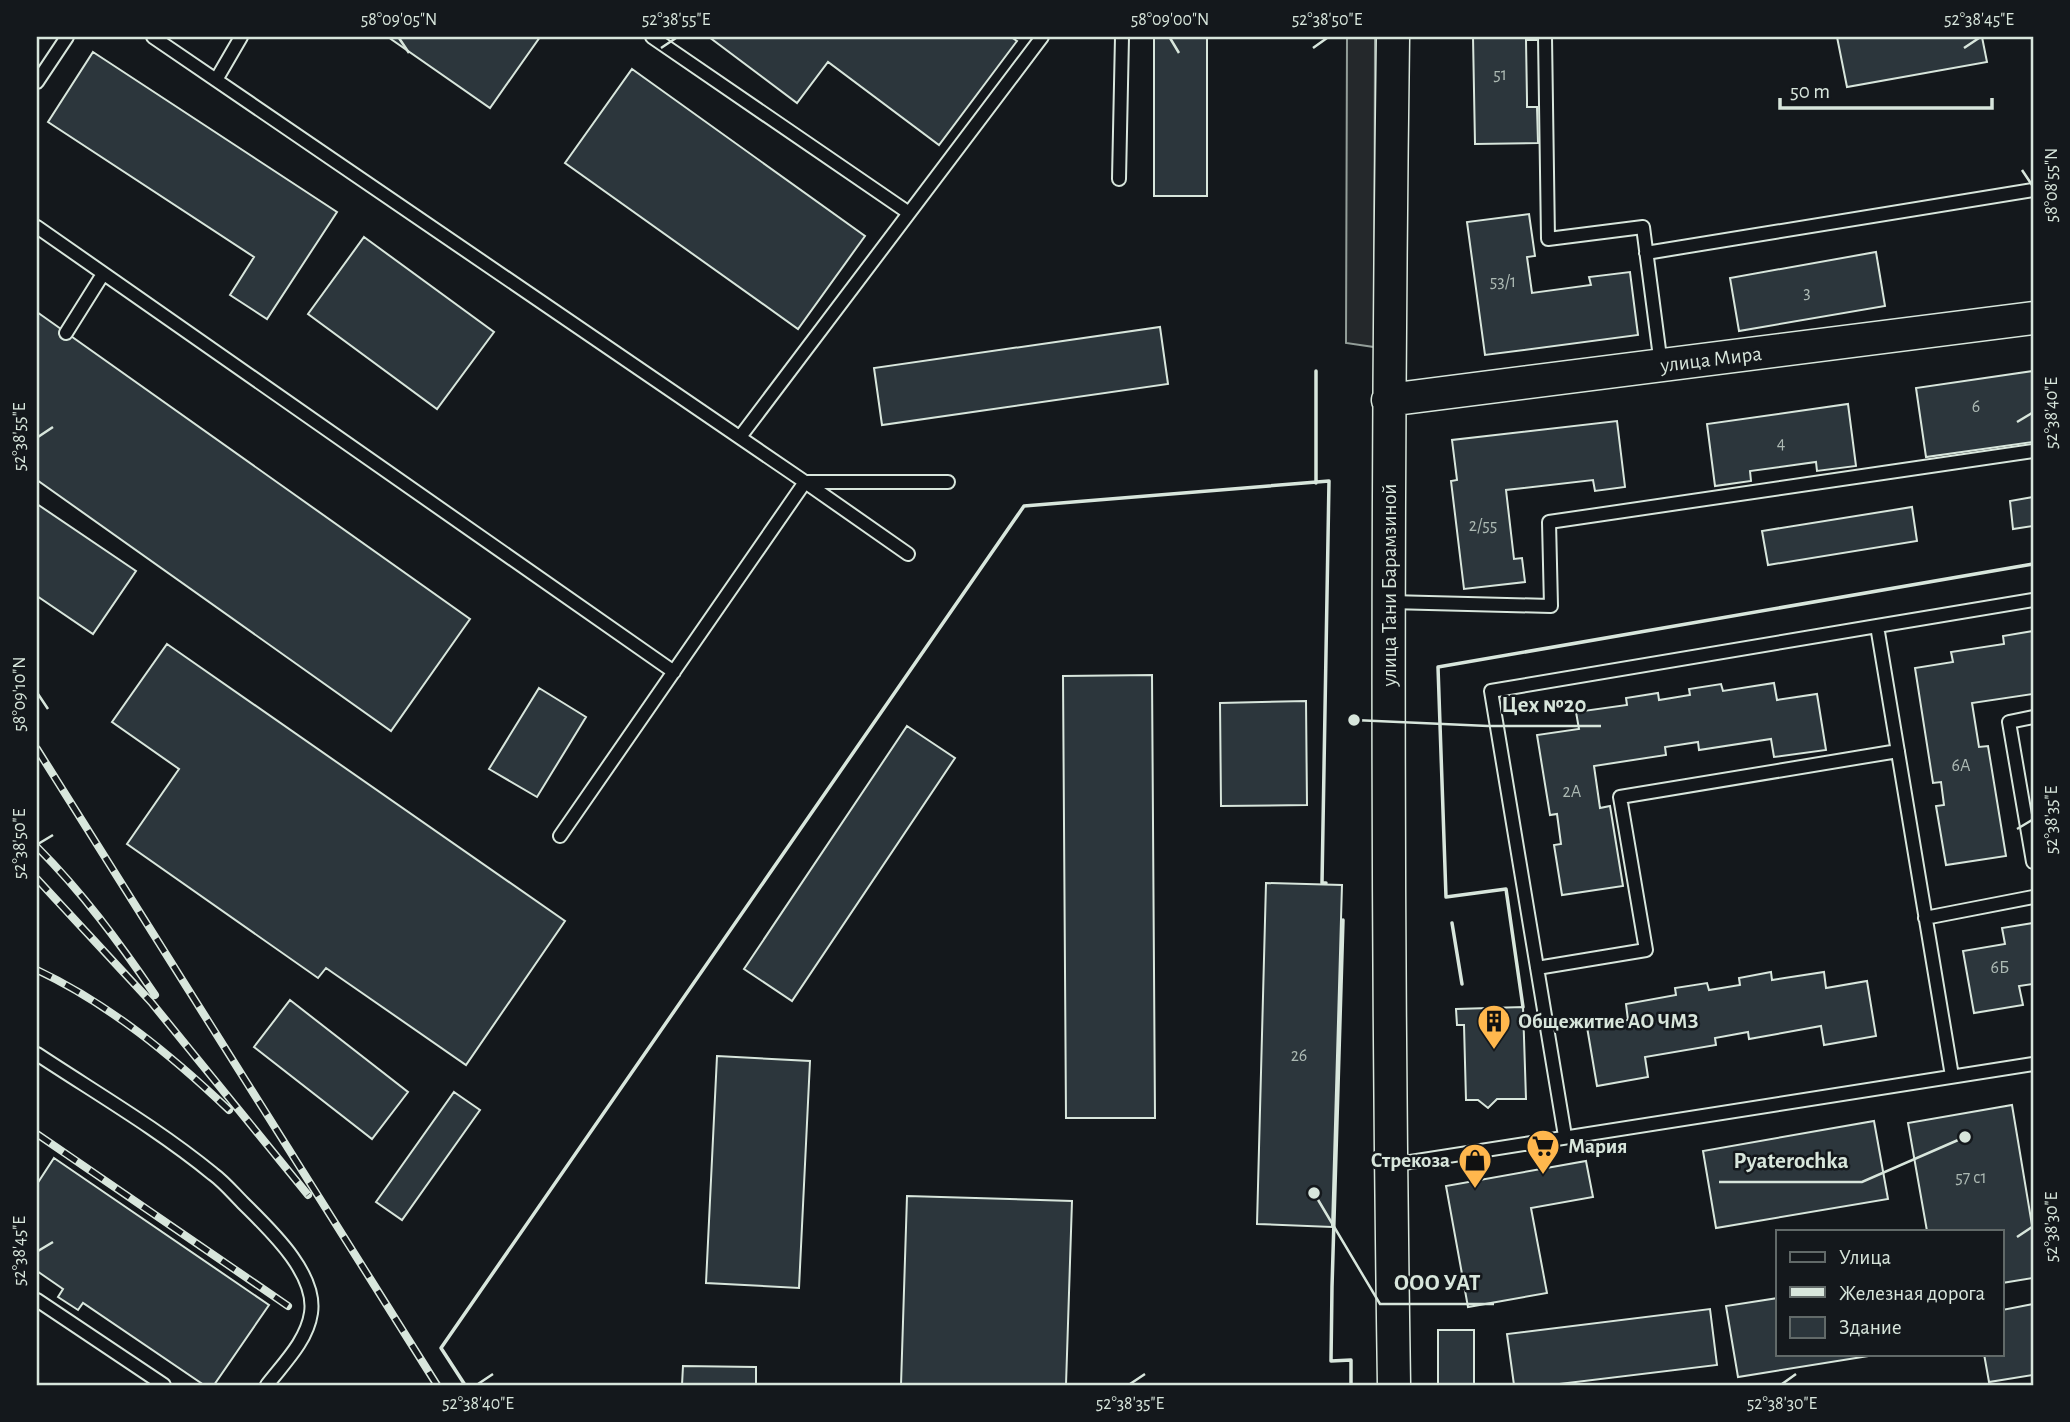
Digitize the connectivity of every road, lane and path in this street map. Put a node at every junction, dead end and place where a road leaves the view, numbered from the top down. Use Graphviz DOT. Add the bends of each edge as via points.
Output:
graph roads {
  1 [pos="67,37"];
  2 [pos="153,37"];
  3 [pos="241,37"];
  4 [pos="652,37"];
  5 [pos="1042,37"];
  6 [pos="1122,37"];
  7 [pos="1393,37"];
  8 [pos="1545,37"];
  9 [pos="216,80"];
  10 [pos="37,82"];
  11 [pos="1119,179"];
  12 [pos="2033,190"];
  13 [pos="909,213"];
  14 [pos="37,227"];
  15 [pos="1646,253"];
  16 [pos="103,274"];
  17 [pos="2033,318"];
  18 [pos="66,333"];
  19 [pos="1661,365"];
  20 [pos="1388,400"];
  21 [pos="740,437"];
  22 [pos="2033,452"];
  23 [pos="805,482"];
  24 [pos="948,482"];
  25 [pos="908,554"];
  26 [pos="2033,600"];
  27 [pos="1390,602"];
  28 [pos="1877,626"];
  29 [pos="674,672"];
  30 [pos="2033,717"];
  31 [pos="1898,751"];
  32 [pos="561,836"];
  33 [pos="2033,862"];
  34 [pos="2033,897"];
  35 [pos="1925,918"];
  36 [pos="1537,968"];
  37 [pos="37,1054"];
  38 [pos="2033,1063"];
  39 [pos="1952,1076"];
  40 [pos="1565,1136"];
  41 [pos="1391,1165"];
  42 [pos="37,1300"];
  43 [pos="164,1385"];
  44 [pos="267,1385"];
  45 [pos="1394,1385"];
  1 -- 10 [label="lane"];
  2 -- 9 [label="lane"];
  3 -- 9 [label="lane"];
  4 -- 13 [label="lane"];
  5 -- 13 [label="lane"];
  6 -- 11 [label="lane"];
  7 -- 20 [label="street, улица Тани Барамзиной"];
  8 -- 15 [label="lane" via="1548,239 1643,228"];
  9 -- 21 [label="lane"];
  12 -- 15 [label="lane"];
  13 -- 21 [label="lane"];
  14 -- 16 [label="lane"];
  15 -- 19 [label="lane"];
  16 -- 18 [label="lane"];
  16 -- 29 [label="lane"];
  17 -- 19 [label="street, улица Мира"];
  19 -- 20 [label="street, улица Мира"];
  20 -- 27 [label="street, улица Тани Барамзиной"];
  21 -- 23 [label="lane"];
  22 -- 27 [label="lane" via="1549,522 1551,606"];
  23 -- 24 [label="lane"];
  23 -- 25 [label="lane"];
  23 -- 29 [label="lane"];
  26 -- 28 [label="lane"];
  27 -- 41 [label="street, улица Тани Барамзиной"];
  28 -- 31 [label="lane"];
  28 -- 36 [label="lane" via="1490,691"];
  29 -- 32 [label="lane"];
  30 -- 33 [label="lane" via="2009,722"];
  31 -- 35 [label="lane"];
  31 -- 36 [label="lane" via="1620,797 1646,950"];
  34 -- 35 [label="lane"];
  35 -- 39 [label="lane"];
  36 -- 40 [label="lane"];
  37 -- 44 [label="lane" via="216,1176 288,1251 302,1274 311,1312 299,1342"];
  38 -- 39 [label="lane"];
  39 -- 40 [label="lane"];
  40 -- 41 [label="lane"];
  41 -- 45 [label="street, улица Тани Барамзиной"];
  42 -- 43 [label="lane"];
}
